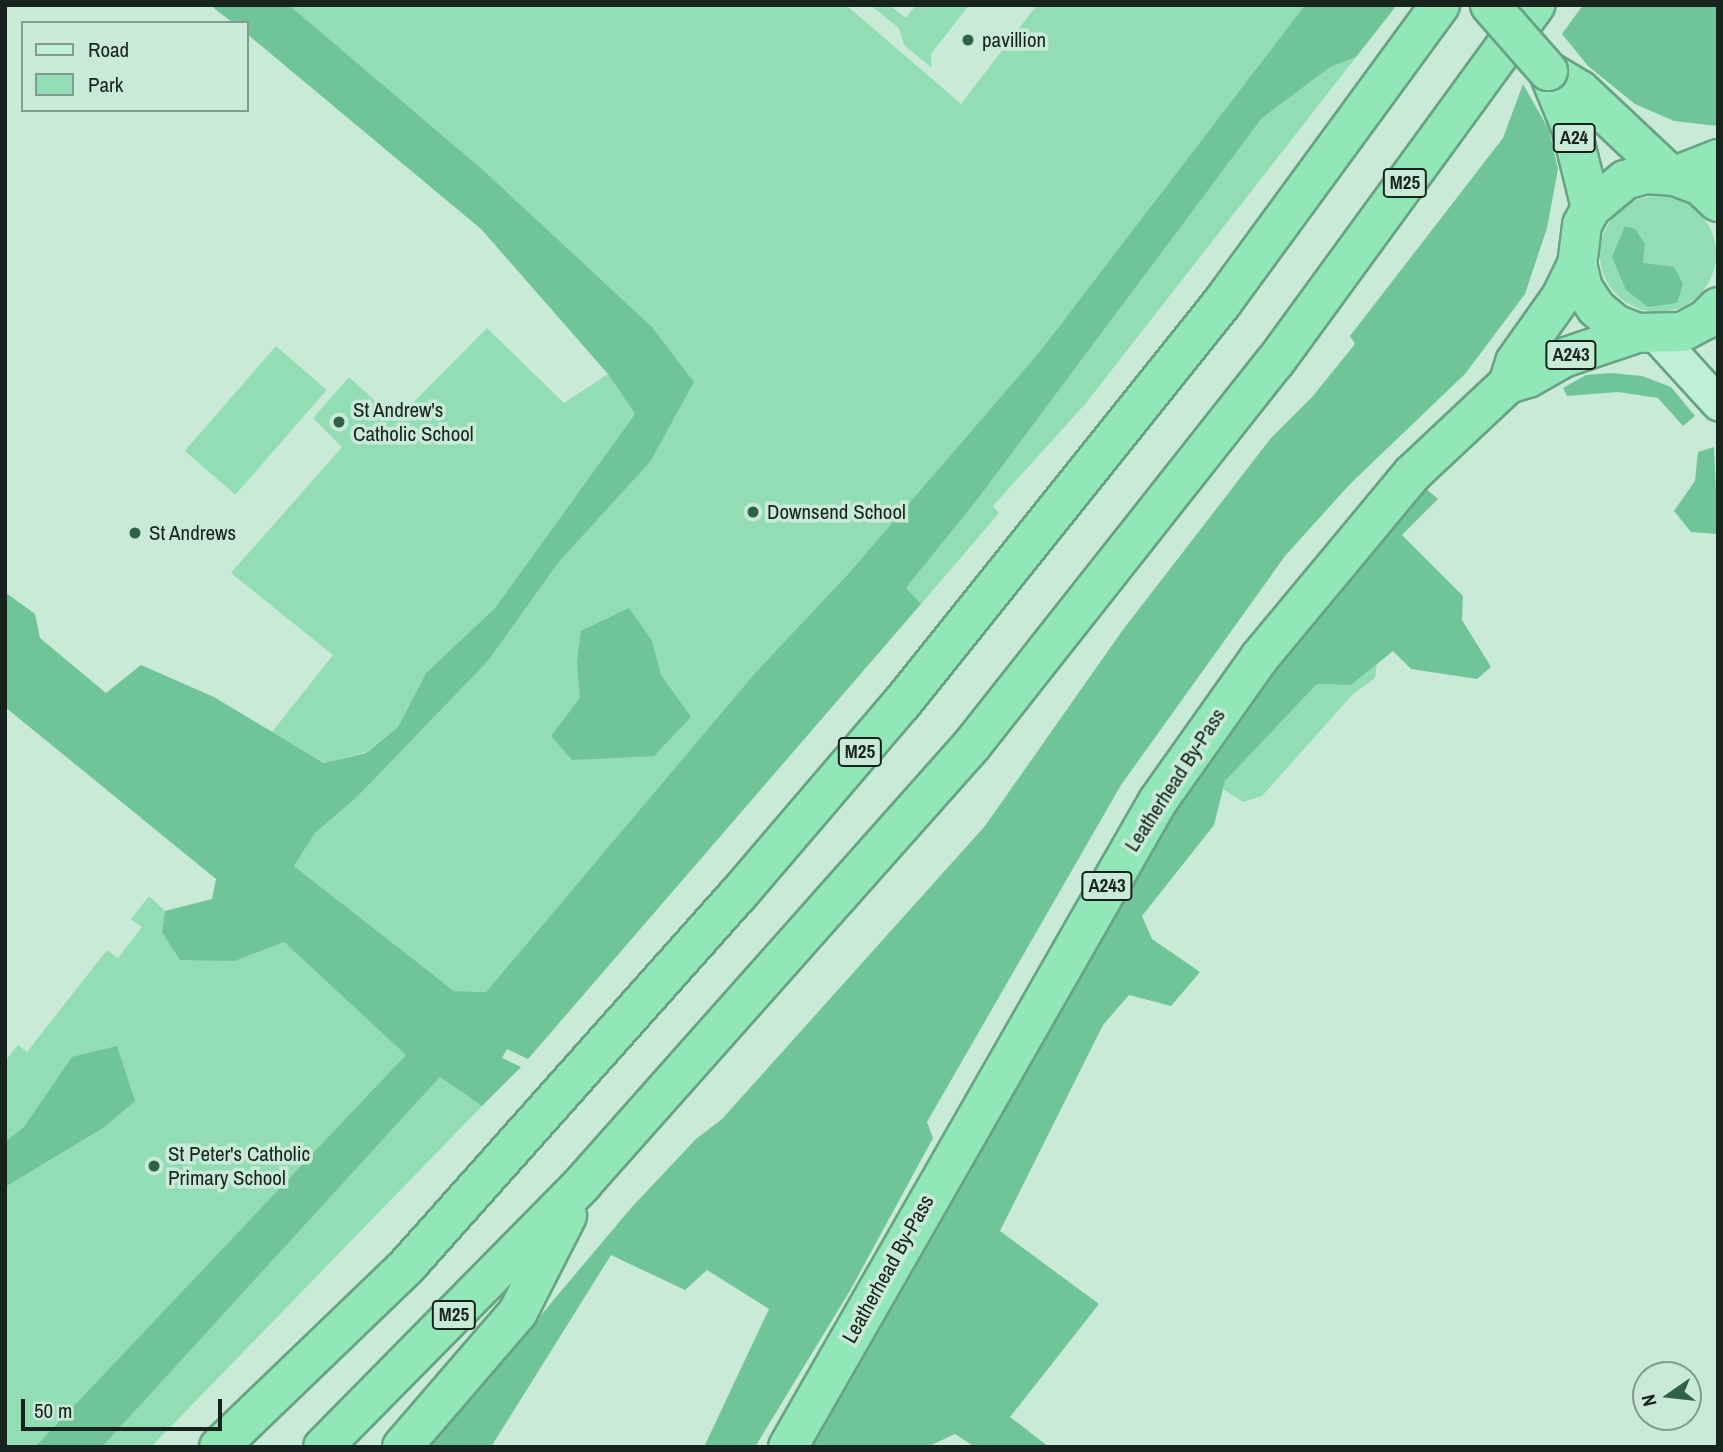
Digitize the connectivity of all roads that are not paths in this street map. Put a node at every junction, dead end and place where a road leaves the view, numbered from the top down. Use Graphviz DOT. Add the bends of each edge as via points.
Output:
graph roads {
  1 [pos="1440,5"];
  2 [pos="1490,5"];
  3 [pos="1535,5"];
  4 [pos="1548,71"];
  5 [pos="1718,159"];
  6 [pos="1672,175"];
  7 [pos="1718,202"];
  8 [pos="1591,208"];
  9 [pos="1577,264"];
  10 [pos="1718,307"];
  11 [pos="1647,335"];
  12 [pos="1507,384"];
  13 [pos="1718,403"];
  14 [pos="583,1182"];
  15 [pos="219,1447"];
  16 [pos="323,1447"];
  17 [pos="402,1447"];
  18 [pos="788,1447"];
  1 -- 15 [label="highway, M25" via="1222,303 893,713 407,1266"];
  2 -- 4 [label="highway, A24, bridge"];
  3 -- 14 [label="highway, M25" via="1275,362 972,745"];
  4 -- 6 [label="highway, A24" via="1580,90"];
  4 -- 8 [label="highway, A24" via="1571,127"];
  5 -- 6 [label="highway"];
  6 -- 7 [label="highway" via="1701,186"];
  6 -- 8 [label="highway" via="1625,180"];
  8 -- 9 [label="highway" via="1582,225"];
  9 -- 11 [label="highway" via="1583,288 1596,308 1615,324"];
  9 -- 12 [label="highway, Leatherhead By-Pass / A243" via="1561,298 1515,362"];
  10 -- 11 [label="highway, Leatherhead By-Pass" via="1682,332"];
  11 -- 12 [label="highway, Leatherhead By-Pass / A243" via="1563,358 1528,379"];
  11 -- 13 [label="main road"];
  12 -- 18 [label="highway, Leatherhead By-Pass / A243" via="1412,474 1305,598 1202,734 1082,928"];
  14 -- 16 [label="highway, M25"];
  14 -- 17 [label="highway, M25" via="518,1312"];
}
